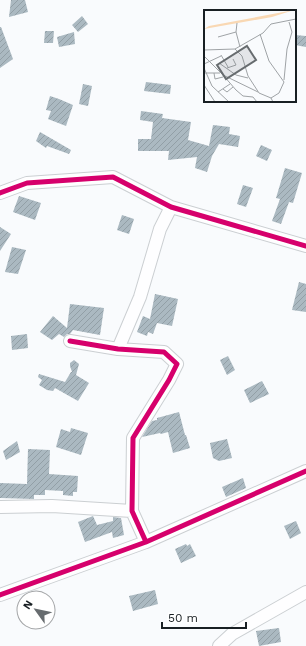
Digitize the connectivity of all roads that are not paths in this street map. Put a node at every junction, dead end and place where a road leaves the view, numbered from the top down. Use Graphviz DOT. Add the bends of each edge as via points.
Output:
graph roads {
  1 [pos="0,193"];
  2 [pos="171,208"];
  3 [pos="306,246"];
  4 [pos="70,341"];
  5 [pos="118,349"];
  6 [pos="306,471"];
  7 [pos="0,508"];
  8 [pos="132,511"];
  9 [pos="146,542"];
  10 [pos="306,592"];
  11 [pos="0,595"];
  12 [pos="219,646"];
  1 -- 2 [label="street" via="27,183 113,178"];
  2 -- 3 [label="street"];
  2 -- 5 [label="street" via="160,229 140,298"];
  4 -- 5 [label="street"];
  5 -- 8 [label="street" via="164,352 177,364 133,438"];
  6 -- 9 [label="street"];
  7 -- 8 [label="street" via="52,506"];
  8 -- 9 [label="street"];
  9 -- 11 [label="street"];
  10 -- 12 [label="street" via="232,634"];
}
